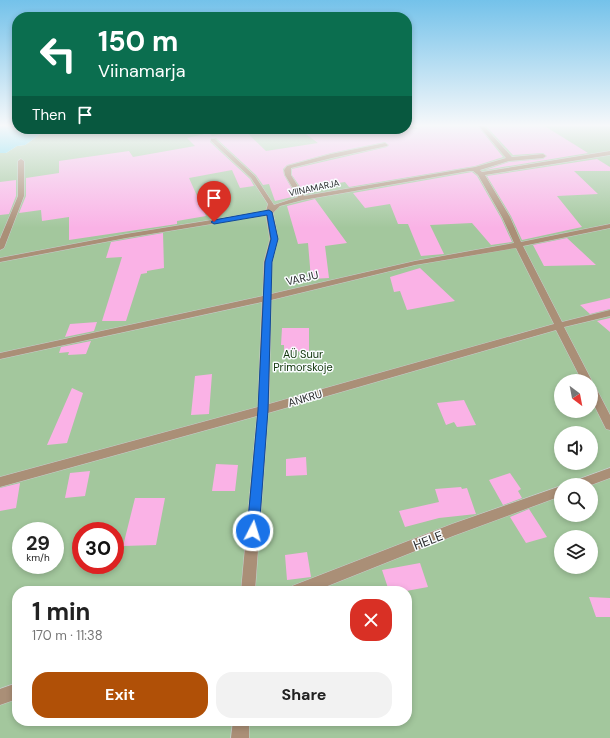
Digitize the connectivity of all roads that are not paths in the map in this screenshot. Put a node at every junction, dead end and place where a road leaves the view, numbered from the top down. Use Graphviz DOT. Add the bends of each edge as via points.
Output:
graph roads {
  1 [pos="234,159"];
  2 [pos="318,159"];
  3 [pos="508,159"];
  4 [pos="567,159"];
  5 [pos="21,161"];
  6 [pos="478,171"];
  7 [pos="302,198"];
  8 [pos="269,212"];
  9 [pos="610,226"];
  10 [pos="518,245"];
  11 [pos="0,248"];
  12 [pos="0,260"];
  13 [pos="267,298"];
  14 [pos="610,313"];
  15 [pos="558,326"];
  16 [pos="0,356"];
  17 [pos="583,374"];
  18 [pos="598,403"];
  19 [pos="263,410"];
  20 [pos="610,426"];
  21 [pos="610,473"];
  22 [pos="597,478"];
  23 [pos="0,482"];
  24 [pos="554,494"];
  25 [pos="248,586"];
  26 [pos="310,586"];
  27 [pos="12,693"];
  28 [pos="0,697"];
  29 [pos="241,726"];
  30 [pos="240,738"];
  1 -- 8 [label="street" via="253,177 271,204"];
  2 -- 7 [label="street" via="289,167 287,170"];
  3 -- 6 [label="street"];
  4 -- 6 [label="street, VIINAMARJA" via="491,173"];
  5 -- 11 [label="street" via="21,196"];
  6 -- 7 [label="street, VIINAMARJA" via="469,169"];
  6 -- 10 [label="street" via="489,184"];
  7 -- 8 [label="street, VIINAMARJA" via="278,205"];
  8 -- 12 [label="street, VIINAMARJA"];
  8 -- 13 [label="street" via="274,239 268,262"];
  9 -- 10 [label="street, VARJU"];
  10 -- 13 [label="street, VARJU" via="415,263"];
  10 -- 15 [label="street"];
  13 -- 16 [label="street, VARJU"];
  13 -- 19 [label="street"];
  14 -- 15 [label="street, ANKRU"];
  15 -- 17 [label="street"];
  15 -- 19 [label="street, ANKRU"];
  18 -- 20 [label="street"];
  19 -- 23 [label="street, ANKRU"];
  19 -- 25 [label="street"];
  21 -- 22 [label="street"];
  24 -- 26 [label="street, HELE"];
  27 -- 28 [label="street"];
  29 -- 30 [label="street"];
}
